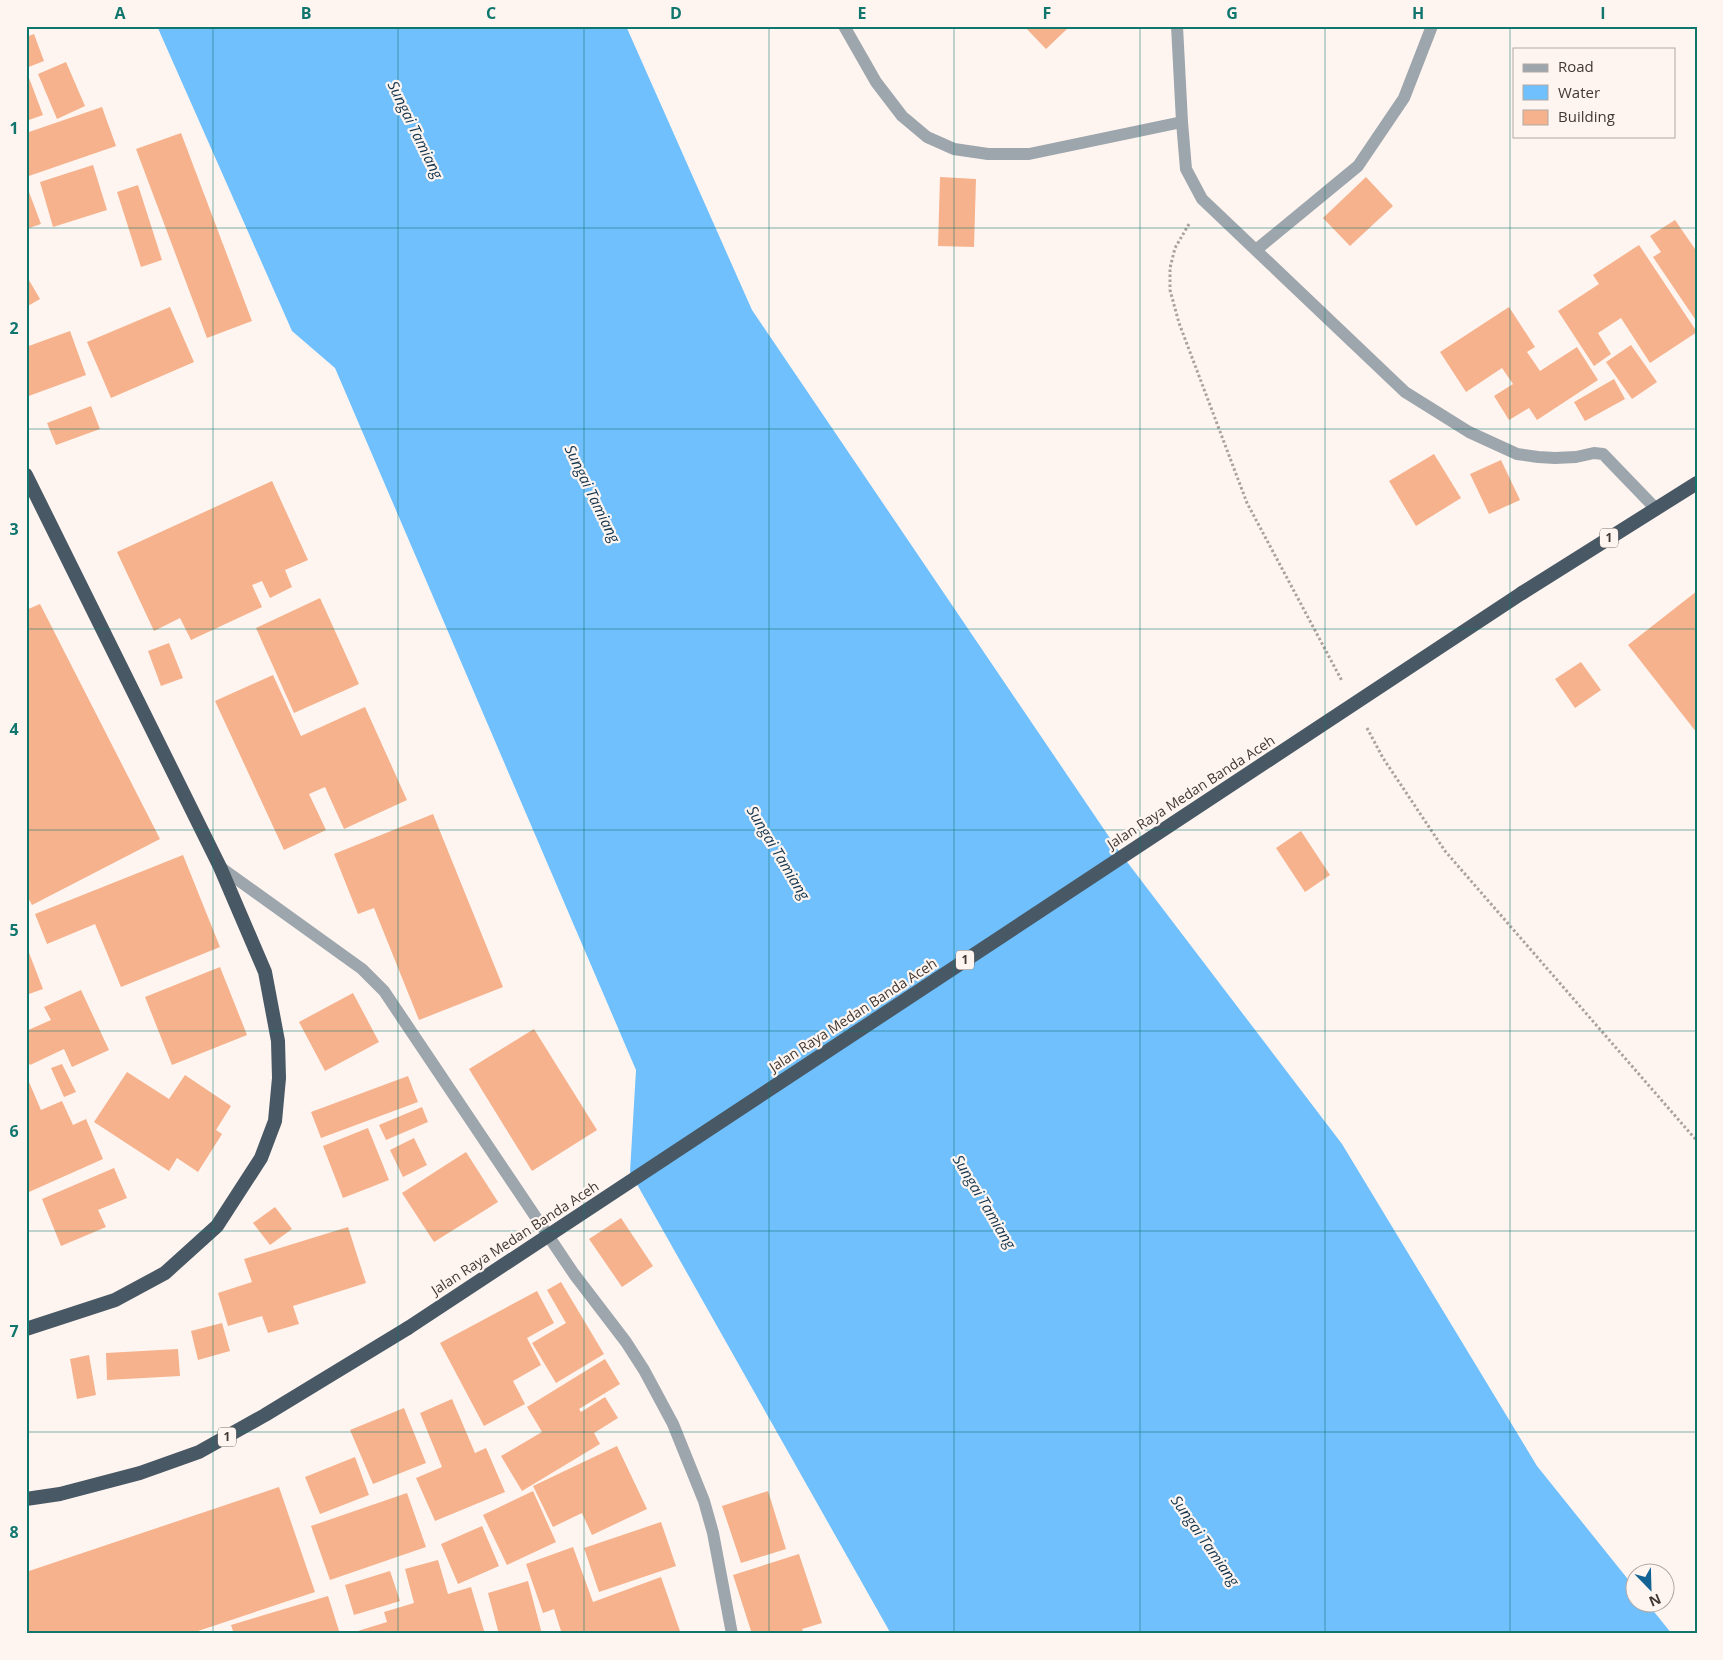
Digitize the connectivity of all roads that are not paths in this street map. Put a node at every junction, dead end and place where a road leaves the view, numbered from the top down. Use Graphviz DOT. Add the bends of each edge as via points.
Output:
graph roads {
  1 [pos="844,26"];
  2 [pos="1177,26"];
  3 [pos="1432,26"];
  4 [pos="1182,122"];
  5 [pos="1256,250"];
  6 [pos="26,475"];
  7 [pos="1697,483"];
  8 [pos="1656,509"];
  9 [pos="220,867"];
  10 [pos="26,1329"];
  11 [pos="26,1499"];
  12 [pos="732,1634"];
  1 -- 4 [label="street" via="876,82 902,116 927,136 954,149 988,154 1029,154"];
  2 -- 4 [label="street"];
  3 -- 5 [label="street" via="1404,98 1358,166"];
  4 -- 5 [label="street" via="1186,169 1202,199"];
  5 -- 8 [label="street" via="1405,392 1469,432 1517,454 1538,458 1603,454"];
  6 -- 9 [label="highway"];
  7 -- 8 [label="highway, Jalan Raya Medan Banda Aceh / 1"];
  8 -- 11 [label="highway, Jalan Raya Medan Banda Aceh / 1, bridge" via="1522,593 408,1328 265,1415 199,1452 140,1473 60,1494"];
  9 -- 10 [label="highway" via="266,972 278,1041 275,1121 261,1158 217,1226 166,1273 115,1300"];
  9 -- 12 [label="street" via="362,970 384,991 574,1274 626,1342 673,1424 704,1501"];
}
